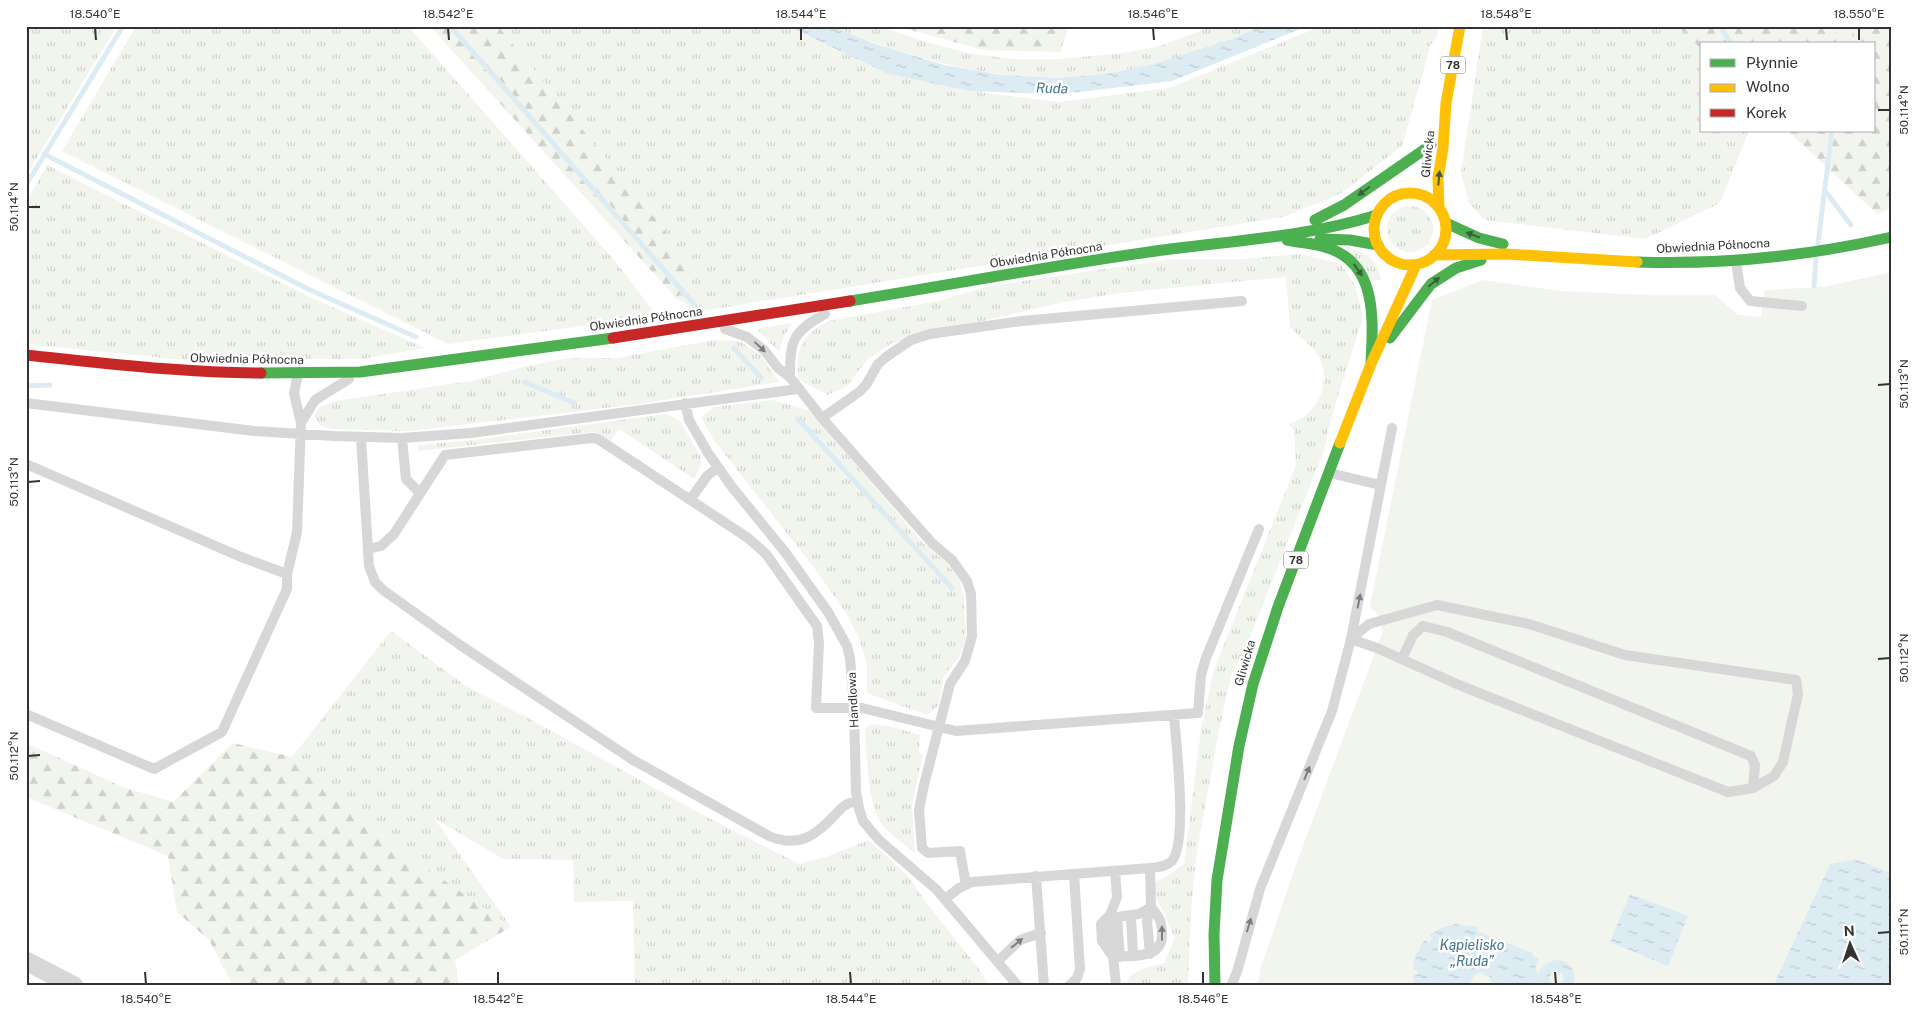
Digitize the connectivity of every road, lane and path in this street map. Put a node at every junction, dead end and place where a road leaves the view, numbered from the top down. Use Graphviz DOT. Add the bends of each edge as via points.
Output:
graph roads {
  1 [pos="1460,26"];
  2 [pos="1446,103"];
  3 [pos="1431,145"];
  4 [pos="1425,162"];
  5 [pos="1413,183"];
  6 [pos="1406,194"];
  7 [pos="1439,208"];
  8 [pos="1377,215"];
  9 [pos="1446,223"];
  10 [pos="1267,237"];
  11 [pos="1892,237"];
  12 [pos="1378,245"];
  13 [pos="1499,254"];
  14 [pos="1534,255"];
  15 [pos="1386,256"];
  16 [pos="1434,256"];
  17 [pos="1736,261"];
  18 [pos="1416,265"];
  19 [pos="1387,272"];
  20 [pos="847,301"];
  21 [pos="1242,301"];
  22 [pos="1802,306"];
  23 [pos="1383,310"];
  24 [pos="710,324"];
  25 [pos="26,355"];
  26 [pos="1371,364"];
  27 [pos="360,372"];
  28 [pos="298,374"];
  29 [pos="790,377"];
  30 [pos="798,389"];
  31 [pos="26,403"];
  32 [pos="685,403"];
  33 [pos="822,418"];
  34 [pos="302,423"];
  35 [pos="1392,428"];
  36 [pos="301,434"];
  37 [pos="361,438"];
  38 [pos="402,438"];
  39 [pos="26,464"];
  40 [pos="718,467"];
  41 [pos="1329,473"];
  42 [pos="1380,485"];
  43 [pos="420,493"];
  44 [pos="690,500"];
  45 [pos="1259,529"];
  46 [pos="368,549"];
  47 [pos="287,574"];
  48 [pos="1351,639"];
  49 [pos="1402,659"];
  50 [pos="854,708"];
  51 [pos="26,714"];
  52 [pos="1174,715"];
  53 [pos="938,727"];
  54 [pos="1753,788"];
  55 [pos="857,801"];
  56 [pos="1150,868"];
  57 [pos="1115,871"];
  58 [pos="1074,874"];
  59 [pos="1036,876"];
  60 [pos="966,884"];
  61 [pos="945,899"];
  62 [pos="1151,907"];
  63 [pos="1131,916"];
  64 [pos="1041,933"];
  65 [pos="1133,956"];
  66 [pos="1116,957"];
  67 [pos="26,961"];
  68 [pos="998,961"];
  69 [pos="1225,970"];
  70 [pos="74,986"];
  71 [pos="1018,986"];
  72 [pos="1044,986"];
  73 [pos="1070,986"];
  74 [pos="1116,986"];
  75 [pos="1215,986"];
  76 [pos="1231,986"];
  1 -- 2 [label="main road, Gliwicka / 78"];
  2 -- 3 [label="main road, Gliwicka / 78"];
  7 -- 2 [label="main road, Gliwicka / 78, one-way" via="1438,178"];
  3 -- 4 [label="main road, Gliwicka / 78"];
  3 -- 10 [label="main road, one-way" via="1336,211"];
  5 -- 6 [label="main road, Gliwicka"];
  6 -- 7 [label="main road" via="1425,196"];
  6 -- 8 [label="main road" via="1390,199"];
  7 -- 9 [label="main road, 78"];
  8 -- 10 [label="main road, Obwiednia Północna"];
  8 -- 12 [label="main road" via="1374,227"];
  14 -- 9 [label="main road, Obwiednia Północna, one-way" via="1479,238"];
  9 -- 16 [label="main road" via="1445,238"];
  10 -- 12 [label="main road, Obwiednia Północna" via="1350,240"];
  10 -- 20 [label="main road, Obwiednia Północna" via="1148,252"];
  10 -- 26 [label="main road, one-way" via="1328,248 1355,265 1371,296"];
  11 -- 17 [label="main road, Obwiednia Północna" via="1824,251"];
  12 -- 15 [label="main road"];
  13 -- 14 [label="main road, Obwiednia Północna"];
  13 -- 16 [label="main road, Obwiednia Północna" via="1476,252"];
  26 -- 13 [label="main road, one-way" via="1430,284 1456,268"];
  14 -- 17 [label="main road, Obwiednia Północna" via="1625,262"];
  15 -- 18 [label="main road" via="1397,263"];
  15 -- 19 [label="main road"];
  16 -- 18 [label="main road"];
  17 -- 22 [label="lane" via="1740,288 1750,301"];
  18 -- 26 [label="main road, Gliwicka / 78"];
  20 -- 24 [label="main road, Obwiednia Północna"];
  20 -- 29 [label="lane" via="811,321 798,333 791,350"];
  21 -- 33 [label="lane" via="1022,321 930,334 911,340 886,357 859,392"];
  23 -- 26 [label="main road, Gliwicka / 78"];
  24 -- 27 [label="main road, Obwiednia Północna"];
  24 -- 29 [label="lane, one-way" via="757,343"];
  25 -- 28 [label="main road, Obwiednia Północna" via="185,371"];
  26 -- 41 [label="main road, Gliwicka / 78"];
  27 -- 28 [label="main road, Obwiednia Północna"];
  27 -- 34 [label="lane" via="315,400"];
  28 -- 34 [label="lane" via="294,399"];
  29 -- 30 [label="lane"];
  30 -- 32 [label="lane"];
  30 -- 33 [label="lane"];
  31 -- 36 [label="lane"];
  32 -- 38 [label="lane" via="471,433"];
  32 -- 40 [label="lane, Handlowa" via="694,431"];
  33 -- 53 [label="lane" via="932,542 952,560 967,581 971,644 965,661 950,684"];
  34 -- 36 [label="lane"];
  35 -- 42 [label="lane"];
  36 -- 37 [label="lane"];
  36 -- 47 [label="lane" via="297,532"];
  37 -- 38 [label="lane"];
  37 -- 46 [label="lane"];
  38 -- 43 [label="lane" via="406,478"];
  39 -- 47 [label="lane"];
  40 -- 44 [label="lane" via="707,476"];
  40 -- 50 [label="lane, Handlowa" via="785,552 836,625 850,658"];
  41 -- 42 [label="lane"];
  41 -- 69 [label="main road, Gliwicka / 78" via="1278,607 1253,684 1237,754 1220,855 1215,911"];
  48 -- 42 [label="lane, one-way"];
  43 -- 44 [label="lane" via="445,454 592,438"];
  43 -- 46 [label="lane" via="386,543"];
  44 -- 50 [label="lane" via="748,538 766,554 814,621 819,643 816,708"];
  45 -- 52 [label="lane" via="1206,658 1201,674 1198,713"];
  46 -- 55 [label="lane" via="372,576 384,590 460,645 633,760 769,836 781,841 801,840 814,834 842,806"];
  47 -- 51 [label="lane" via="287,589 222,732 154,769"];
  48 -- 49 [label="lane"];
  48 -- 54 [label="lane" via="1369,624 1437,605 1529,624 1625,654 1796,680 1798,694 1783,762 1774,776"];
  69 -- 48 [label="lane, one-way" via="1332,711"];
  49 -- 54 [label="lane" via="1459,685 1728,792"];
  49 -- 54 [label="lane" via="1413,636 1423,626 1447,632 1752,756 1755,764"];
  50 -- 53 [label="lane"];
  50 -- 55 [label="lane, Handlowa"];
  52 -- 53 [label="lane" via="956,731"];
  52 -- 56 [label="lane" via="1181,806 1176,849 1169,863"];
  53 -- 60 [label="lane" via="920,801 922,848 928,853 960,850"];
  55 -- 61 [label="lane, Handlowa" via="872,833"];
  56 -- 57 [label="lane"];
  56 -- 62 [label="lane"];
  57 -- 58 [label="lane"];
  57 -- 66 [label="lane" via="1117,897 1110,914"];
  58 -- 59 [label="lane"];
  58 -- 73 [label="lane" via="1080,969"];
  59 -- 60 [label="lane"];
  59 -- 64 [label="lane"];
  60 -- 61 [label="lane"];
  61 -- 68 [label="lane, Handlowa"];
  62 -- 63 [label="lane"];
  65 -- 62 [label="lane, one-way" via="1150,954 1160,947 1161,920"];
  63 -- 65 [label="lane"];
  63 -- 66 [label="lane" via="1117,917"];
  68 -- 64 [label="lane, one-way" via="1020,940"];
  64 -- 72 [label="lane"];
  65 -- 66 [label="lane"];
  66 -- 74 [label="lane"];
  67 -- 70 [label="street"];
  68 -- 71 [label="lane, Handlowa"];
  69 -- 75 [label="main road, Gliwicka / 78"];
  69 -- 76 [label="lane"];
}
